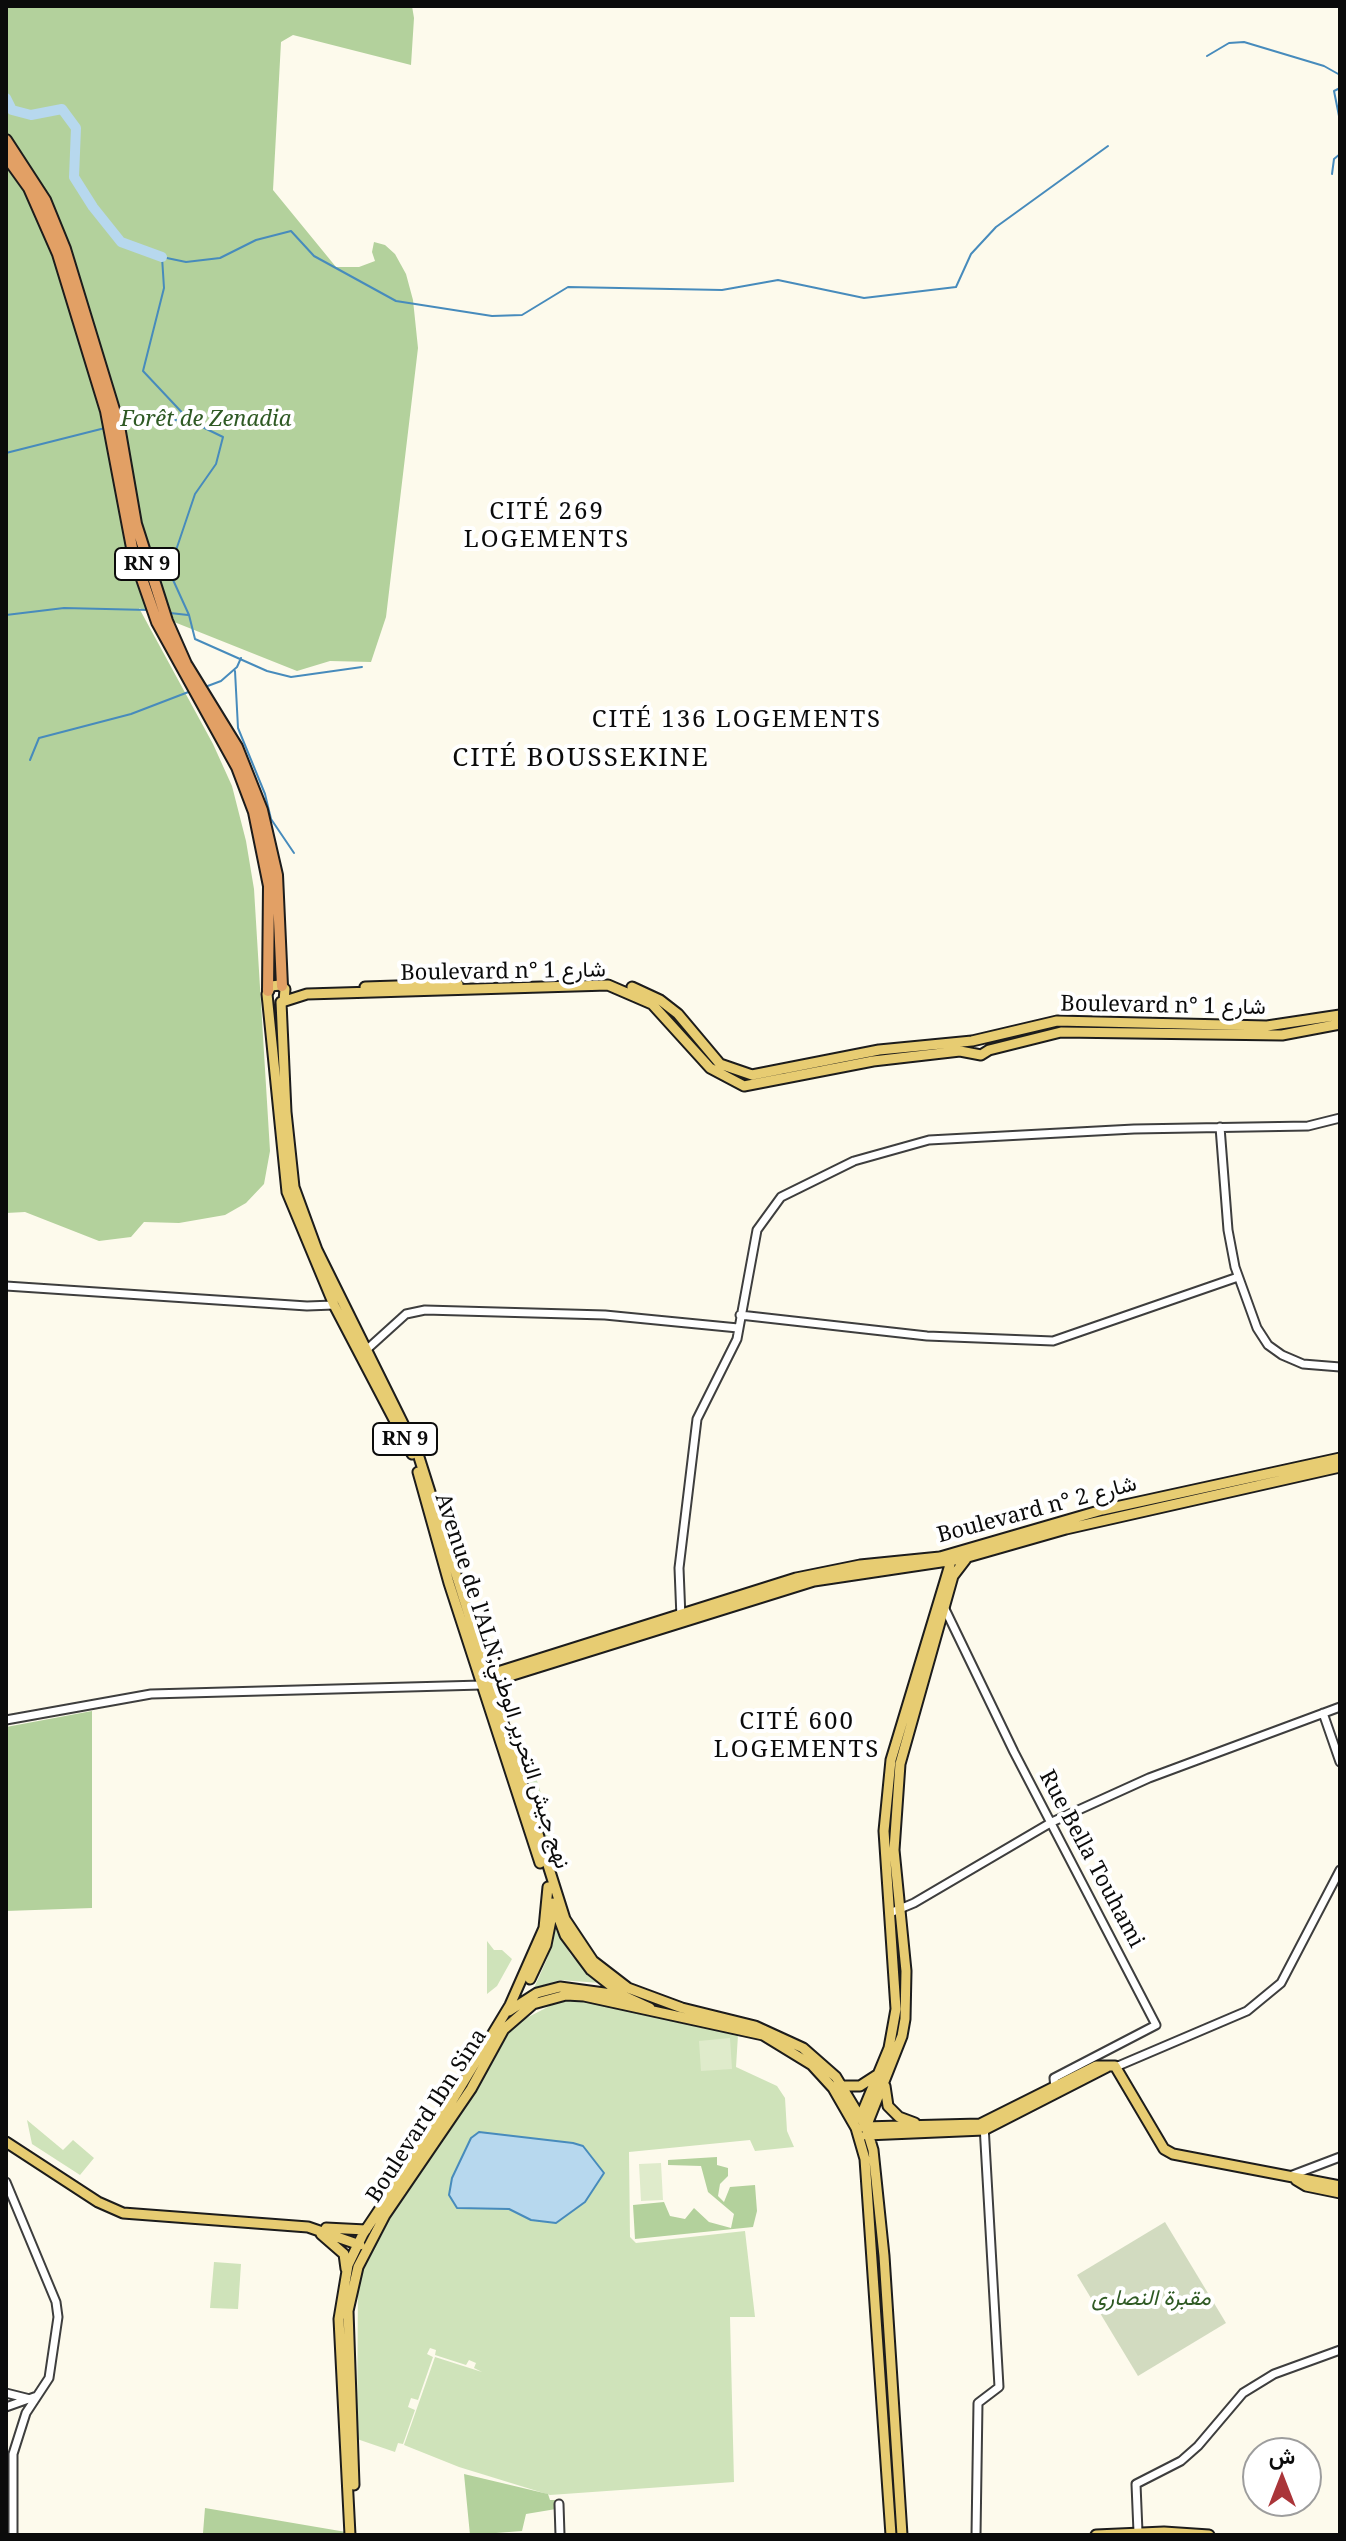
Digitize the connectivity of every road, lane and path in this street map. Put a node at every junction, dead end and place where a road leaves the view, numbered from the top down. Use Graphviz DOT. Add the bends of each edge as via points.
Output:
graph roads {
  1 [pos="6,140"];
  2 [pos="6,156"];
  3 [pos="268,994"];
  4 [pos="283,995"];
  5 [pos="1340,1015"];
  6 [pos="1340,1024"];
  7 [pos="986,1038"];
  8 [pos="972,1046"];
  9 [pos="989,1050"];
  10 [pos="1340,1118"];
  11 [pos="1220,1127"];
  12 [pos="1238,1277"];
  13 [pos="6,1286"];
  14 [pos="334,1305"];
  15 [pos="740,1315"];
  16 [pos="738,1328"];
  17 [pos="365,1351"];
  18 [pos="1340,1367"];
  19 [pos="1340,1458"];
  20 [pos="1340,1467"];
  21 [pos="967,1557"];
  22 [pos="945,1559"];
  23 [pos="927,1565"];
  24 [pos="955,1571"];
  25 [pos="942,1583"];
  26 [pos="944,1607"];
  27 [pos="681,1617"];
  28 [pos="482,1681"];
  29 [pos="1340,1707"];
  30 [pos="1323,1713"];
  31 [pos="6,1720"];
  32 [pos="1340,1762"];
  33 [pos="1052,1822"];
  34 [pos="1340,1870"];
  35 [pos="551,1887"];
  36 [pos="553,1902"];
  37 [pos="895,1911"];
  38 [pos="624,1996"];
  39 [pos="518,2003"];
  40 [pos="650,2003"];
  41 [pos="501,2026"];
  42 [pos="1114,2066"];
  43 [pos="882,2077"];
  44 [pos="844,2086"];
  45 [pos="1057,2091"];
  46 [pos="861,2116"];
  47 [pos="926,2126"];
  48 [pos="984,2127"];
  49 [pos="862,2131"];
  50 [pos="6,2142"];
  51 [pos="1340,2157"];
  52 [pos="1289,2177"];
  53 [pos="6,2182"];
  54 [pos="1340,2186"];
  55 [pos="1340,2193"];
  56 [pos="308,2227"];
  57 [pos="366,2230"];
  58 [pos="362,2246"];
  59 [pos="346,2273"];
  60 [pos="1340,2350"];
  61 [pos="6,2393"];
  62 [pos="34,2398"];
  63 [pos="6,2407"];
  64 [pos="559,2504"];
  65 [pos="1138,2532"];
  66 [pos="13,2535"];
  67 [pos="353,2535"];
  68 [pos="560,2535"];
  69 [pos="891,2535"];
  70 [pos="902,2535"];
  71 [pos="976,2535"];
  72 [pos="1096,2535"];
  73 [pos="1209,2535"];
  1 -- 4 [label="highway, RN 9" via="45,200 65,249 119,426 136,524 167,621 186,664 237,747 262,810 277,875"];
  2 -- 3 [label="highway, RN 9" via="29,188 58,254 106,411 133,553 157,622 232,756 254,812 269,886"];
  3 -- 4 [label="main road" via="271,1002"];
  3 -- 4 [label="main road, Boulevard n° شارع 1" via="274,985"];
  3 -- 14 [label="main road, RN 9" via="287,1192"];
  4 -- 8 [label="main road, Boulevard n° شارع 1" via="608,985 652,1004 710,1068 744,1086"];
  4 -- 17 [label="main road" via="294,1187"];
  5 -- 7 [label="main road, Boulevard n° شارع 1" via="1267,1026 1057,1021"];
  6 -- 9 [label="main road, Boulevard n° شارع 1" via="1282,1035 1061,1032"];
  7 -- 8 [label="main road, Boulevard n° شارع 1" via="977,1037"];
  7 -- 9 [label="main road"];
  8 -- 9 [label="main road, Boulevard n° شارع 1" via="981,1055"];
  10 -- 11 [label="street" via="1308,1126"];
  11 -- 12 [label="street" via="1228,1230"];
  11 -- 15 [label="street" via="929,1140 854,1161 781,1197 769,1211 750,1251"];
  12 -- 15 [label="street" via="1053,1341 927,1336"];
  12 -- 18 [label="street" via="1268,1345 1303,1364"];
  13 -- 14 [label="street"];
  14 -- 17 [label="main road, RN 9"];
  15 -- 16 [label="street"];
  16 -- 17 [label="street" via="605,1315 425,1310 406,1314"];
  16 -- 27 [label="street" via="697,1419 679,1568"];
  17 -- 28 [label="main road, Avenue de l'ALN;نهج جيش التحرير الوطني" via="418,1454"];
  19 -- 22 [label="main road, Boulevard n° شارع 2" via="1117,1506 1018,1532"];
  20 -- 21 [label="main road, Boulevard n° شارع 2" via="1081,1525"];
  21 -- 22 [label="main road, Boulevard n° شارع 2"];
  21 -- 24 [label="main road"];
  22 -- 23 [label="main road, Boulevard n° شارع 2"];
  22 -- 24 [label="main road"];
  22 -- 25 [label="main road"];
  22 -- 27 [label="main road, Boulevard n° شارع 2" via="831,1570"];
  23 -- 25 [label="main road" via="940,1571"];
  23 -- 27 [label="main road, Boulevard n° شارع 2" via="814,1581"];
  24 -- 26 [label="main road"];
  25 -- 26 [label="street, Rue Bella Touhami"];
  25 -- 37 [label="main road" via="891,1760 884,1831"];
  26 -- 33 [label="street, Rue Bella Touhami"];
  26 -- 37 [label="main road" via="898,1776"];
  27 -- 28 [label="main road, Boulevard n° شارع 2"];
  28 -- 31 [label="street" via="151,1694"];
  28 -- 35 [label="main road, Avenue de l'ALN;نهج جيش التحرير الوطني"];
  29 -- 30 [label="street"];
  30 -- 32 [label="street"];
  30 -- 33 [label="street" via="1149,1778"];
  33 -- 37 [label="street"];
  33 -- 45 [label="street, Rue Bella Touhami" via="1156,2025 1054,2078"];
  34 -- 42 [label="street" via="1281,1983 1247,2011"];
  35 -- 36 [label="main road, Boulevard Ibn Sina"];
  35 -- 40 [label="main road, Avenue de l'ALN;نهج جيش التحرير الوطني" via="574,1936 593,1961"];
  35 -- 41 [label="main road, Boulevard Ibn Sina" via="538,1948"];
  36 -- 38 [label="main road, Avenue de l'ALN;نهج جيش التحرير الوطني" via="577,1954"];
  36 -- 39 [label="main road, Boulevard Ibn Sina" via="546,1945"];
  37 -- 43 [label="main road" via="896,2009"];
  38 -- 39 [label="main road" via="560,1987"];
  38 -- 40 [label="main road"];
  39 -- 41 [label="main road, Boulevard Ibn Sina"];
  40 -- 41 [label="main road" via="566,1995 533,2004"];
  40 -- 44 [label="main road" via="774,2033 821,2061"];
  40 -- 49 [label="main road" via="779,2042 821,2074"];
  41 -- 57 [label="main road"];
  41 -- 58 [label="main road, Boulevard Ibn Sina" via="471,2089"];
  42 -- 45 [label="main road"];
  42 -- 52 [label="main road" via="1164,2149"];
  43 -- 44 [label="main road"];
  43 -- 46 [label="main road"];
  43 -- 47 [label="main road" via="894,2112"];
  43 -- 49 [label="main road"];
  44 -- 46 [label="main road"];
  45 -- 48 [label="main road"];
  46 -- 49 [label="main road"];
  47 -- 48 [label="main road"];
  47 -- 49 [label="main road"];
  48 -- 49 [label="main road"];
  48 -- 71 [label="street" via="999,2387 978,2403"];
  49 -- 69 [label="main road"];
  49 -- 70 [label="main road" via="884,2256"];
  50 -- 56 [label="main road" via="123,2213"];
  51 -- 52 [label="street"];
  52 -- 54 [label="main road"];
  52 -- 55 [label="main road"];
  53 -- 62 [label="street" via="56,2302 54,2360"];
  56 -- 57 [label="main road"];
  56 -- 58 [label="main road"];
  56 -- 59 [label="main road" via="344,2254"];
  57 -- 58 [label="main road"];
  58 -- 59 [label="main road"];
  58 -- 67 [label="main road" via="348,2311"];
  59 -- 67 [label="main road" via="339,2319"];
  60 -- 65 [label="street" via="1274,2374 1243,2393 1190,2453 1136,2484"];
  61 -- 62 [label="street"];
  62 -- 63 [label="street"];
  62 -- 66 [label="street" via="13,2454"];
  64 -- 68 [label="street"];
  65 -- 72 [label="main road"];
  65 -- 73 [label="main road"];
}
